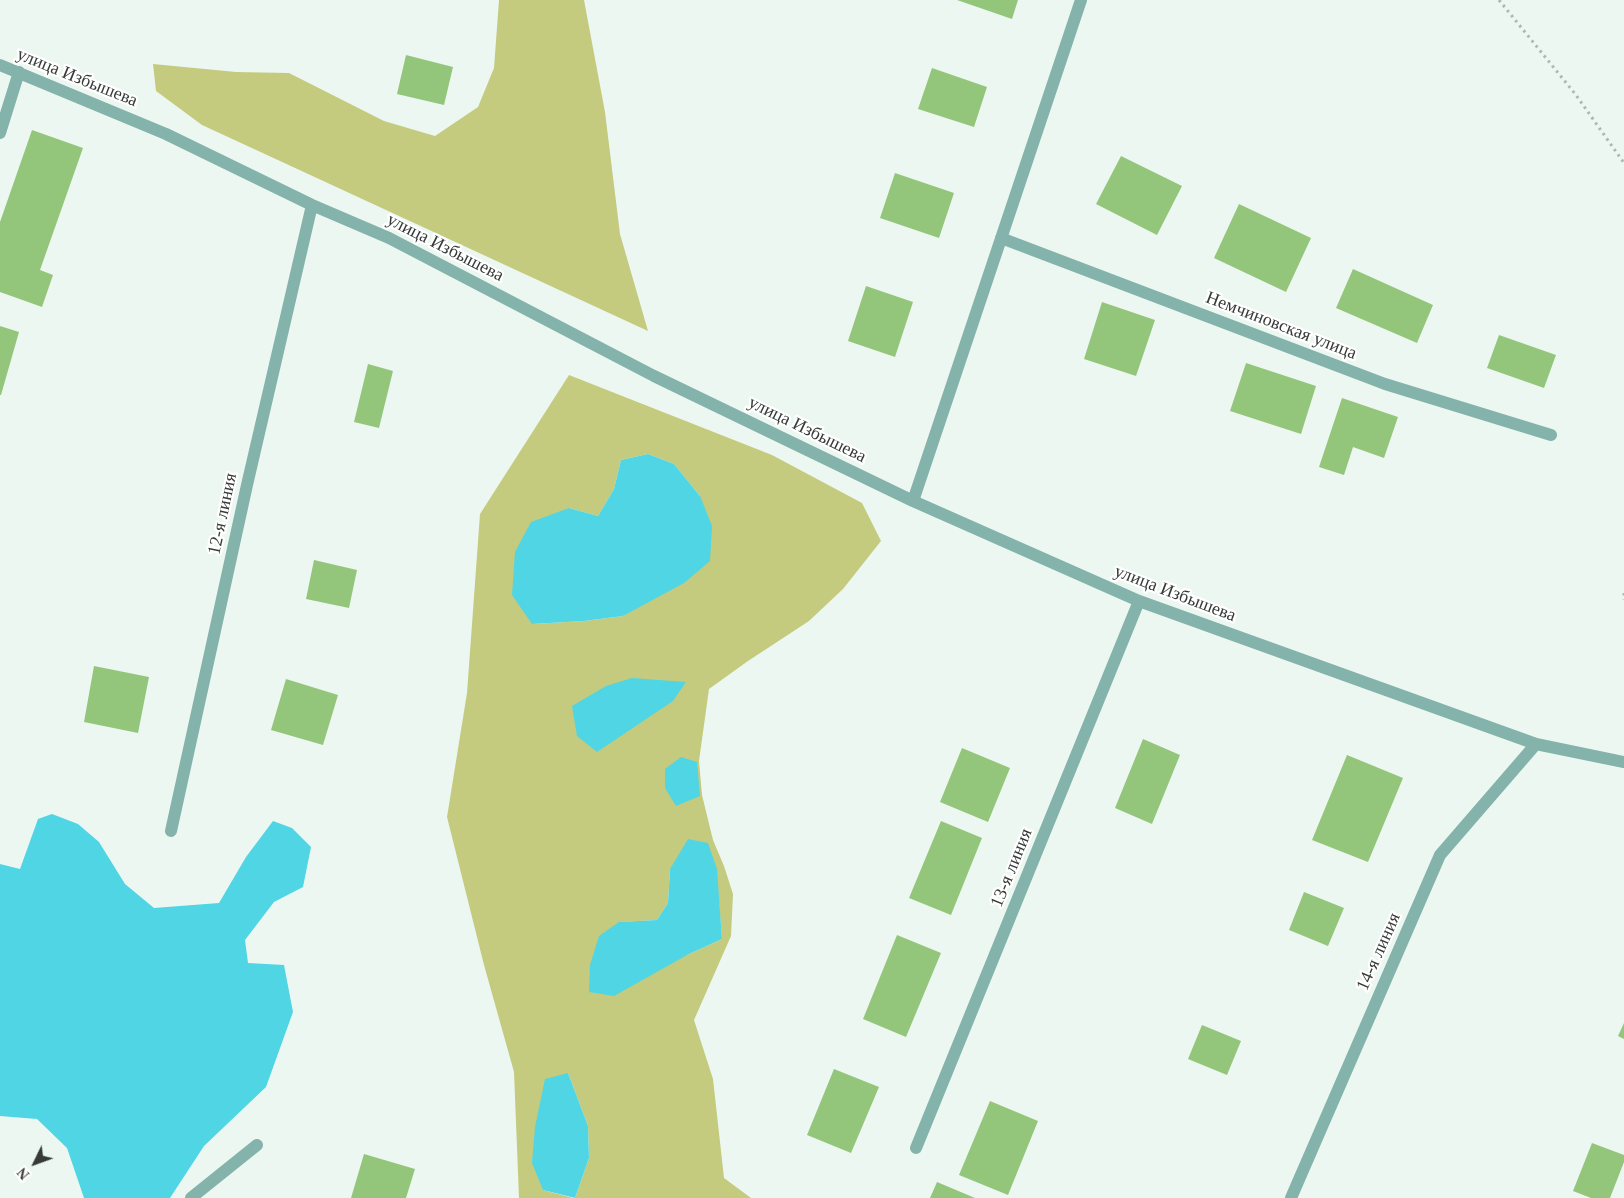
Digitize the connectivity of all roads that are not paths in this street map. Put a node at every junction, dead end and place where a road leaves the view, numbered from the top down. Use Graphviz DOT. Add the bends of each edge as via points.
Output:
graph roads {
  1 [pos="1082,0"];
  2 [pos="0,66"];
  3 [pos="19,72"];
  4 [pos="0,134"];
  5 [pos="312,205"];
  6 [pos="1001,238"];
  7 [pos="1551,436"];
  8 [pos="913,501"];
  9 [pos="1139,601"];
  10 [pos="1536,744"];
  11 [pos="1624,762"];
  12 [pos="172,831"];
  13 [pos="257,1145"];
  14 [pos="916,1148"];
  15 [pos="191,1198"];
  16 [pos="1291,1198"];
  1 -- 6 [label="street"];
  2 -- 3 [label="street, улица Избышева"];
  3 -- 4 [label="street"];
  3 -- 5 [label="street, улица Избышева" via="166,134"];
  5 -- 8 [label="street, улица Избышева" via="389,238 654,376"];
  5 -- 12 [label="street, 12-я линия"];
  6 -- 7 [label="street, Немчиновская улица" via="1385,384"];
  6 -- 8 [label="street"];
  8 -- 9 [label="street, улица Избышева"];
  9 -- 10 [label="street, улица Избышева"];
  9 -- 14 [label="street, 13-я линия"];
  10 -- 11 [label="street, улица Избышева"];
  10 -- 16 [label="street, 14-я линия" via="1440,855"];
  13 -- 15 [label="street"];
}
